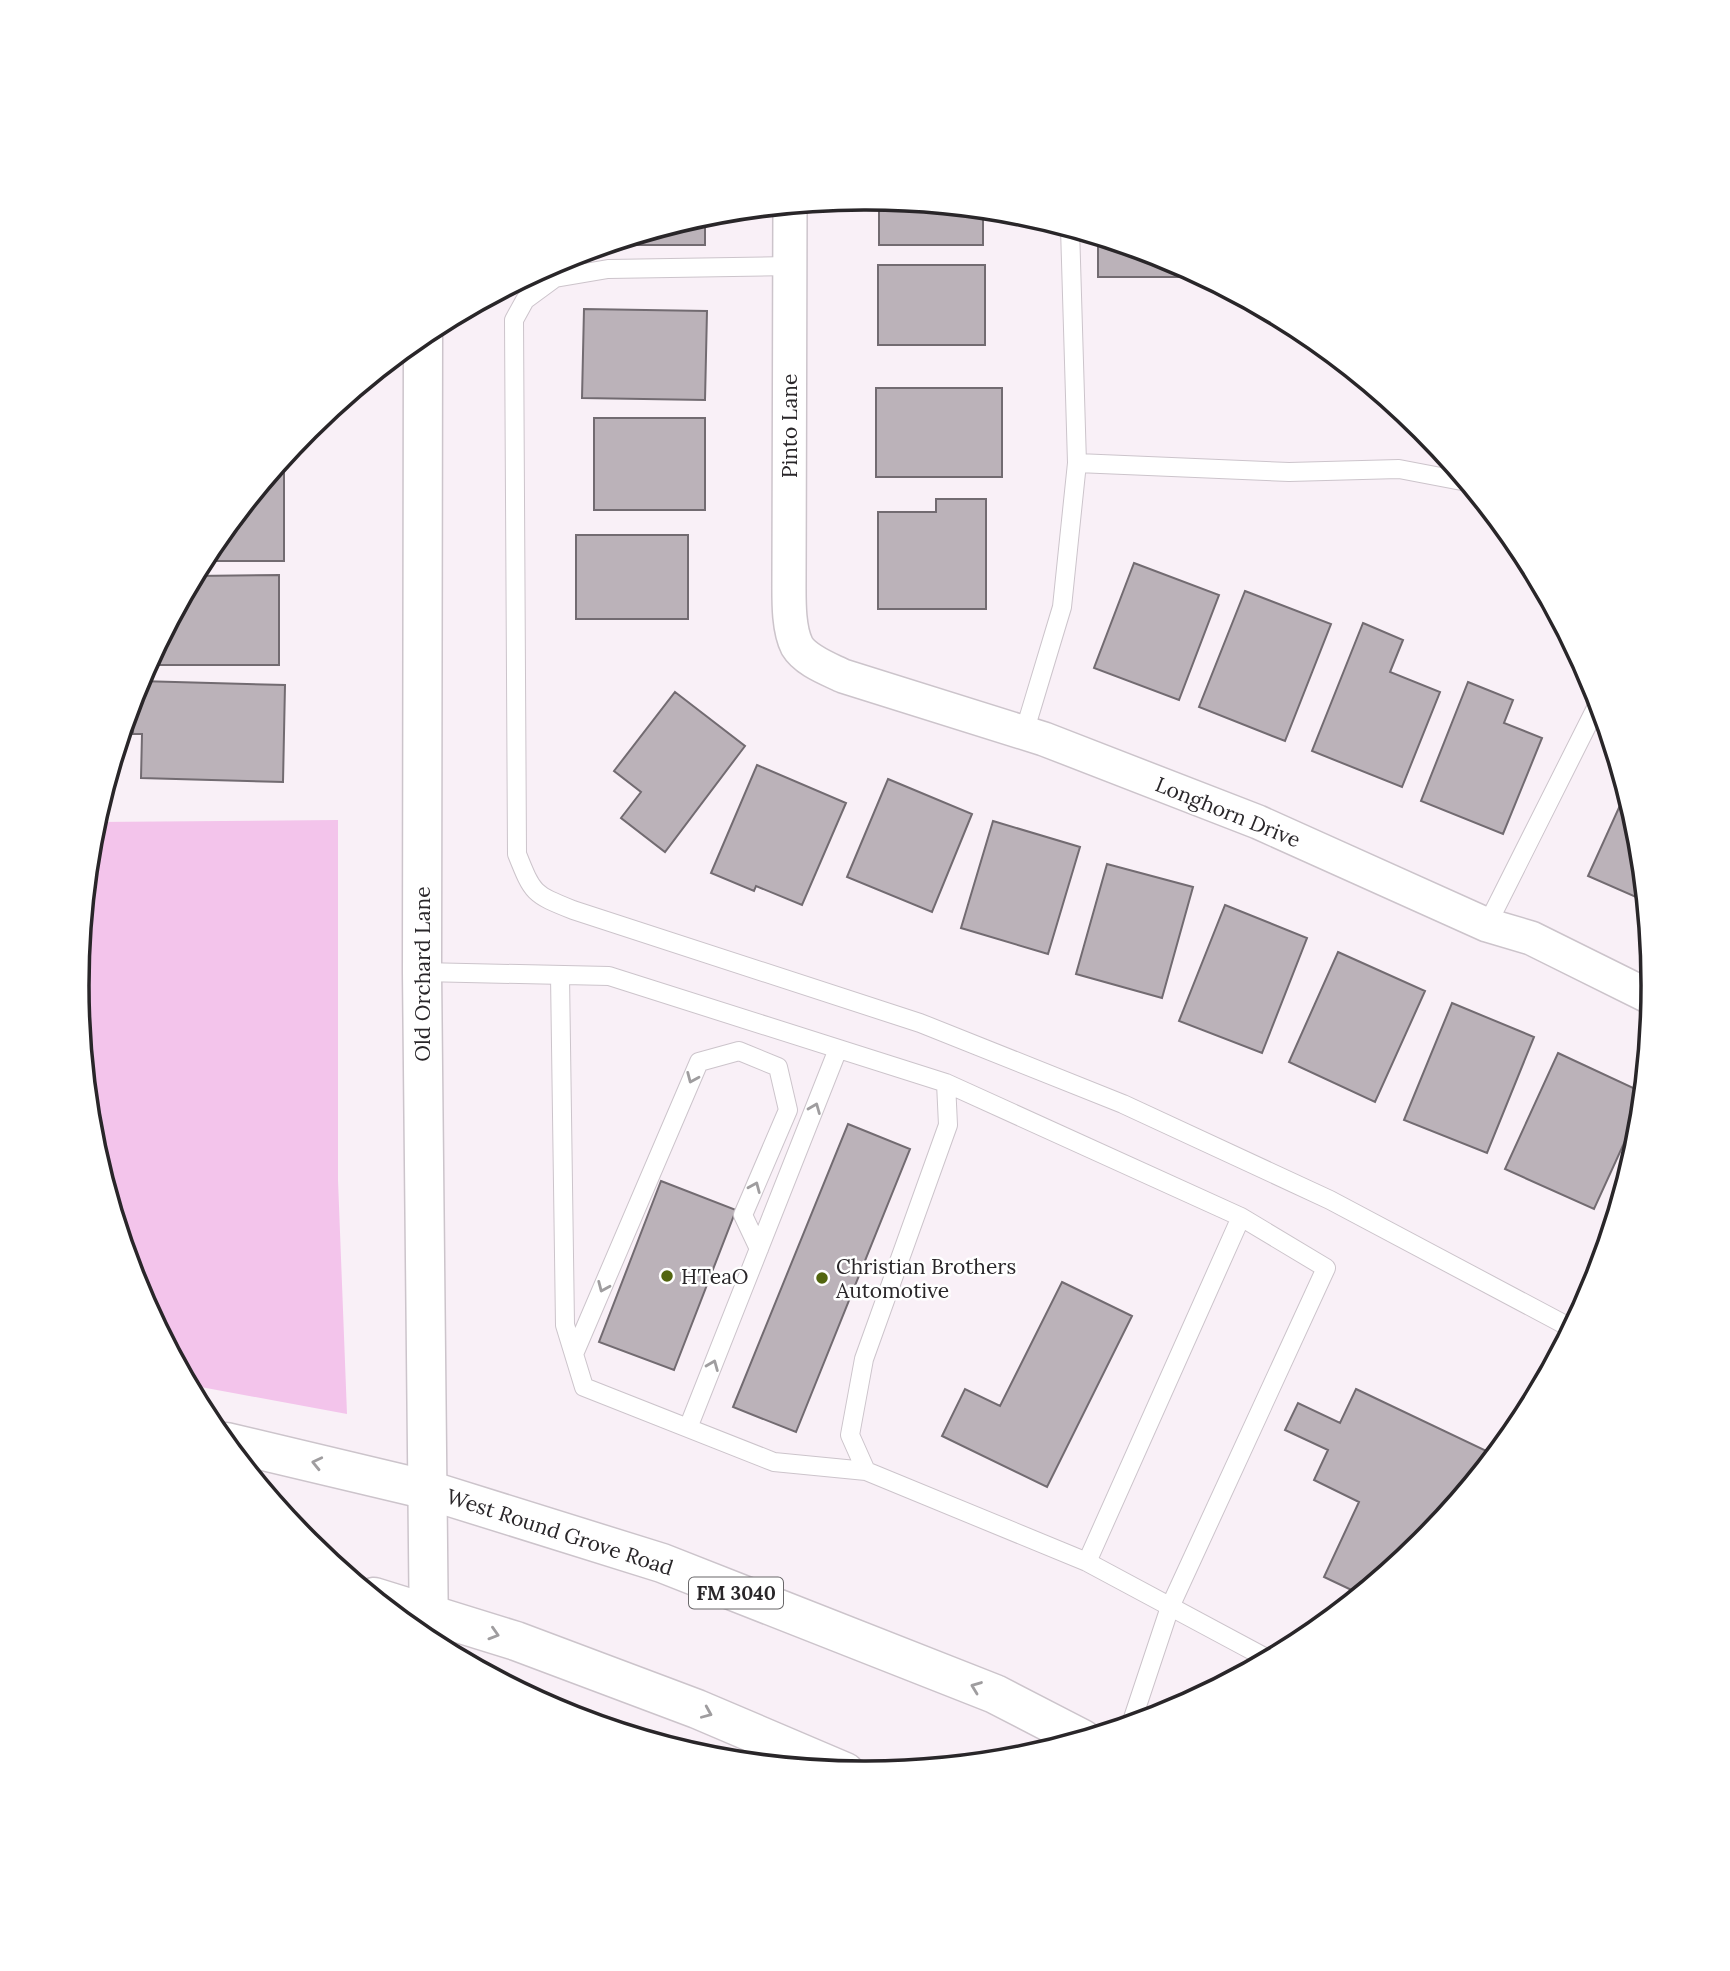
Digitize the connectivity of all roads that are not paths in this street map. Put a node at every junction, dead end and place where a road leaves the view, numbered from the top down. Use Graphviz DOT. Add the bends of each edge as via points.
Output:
graph roads {
  1 [pos="790,213"];
  2 [pos="1070,237"];
  3 [pos="790,266"];
  4 [pos="423,348"];
  5 [pos="1077,463"];
  6 [pos="1452,479"];
  7 [pos="798,646"];
  8 [pos="1592,716"];
  9 [pos="1024,733"];
  10 [pos="1487,925"];
  11 [pos="422,972"];
  12 [pos="560,975"];
  13 [pos="1641,992"];
  14 [pos="838,1049"];
  15 [pos="946,1083"];
  16 [pos="1241,1217"];
  17 [pos="759,1250"];
  18 [pos="1563,1324"];
  19 [pos="573,1354"];
  20 [pos="688,1428"];
  21 [pos="242,1446"];
  22 [pos="866,1471"];
  23 [pos="428,1490"];
  24 [pos="1087,1562"];
  25 [pos="1170,1607"];
  26 [pos="428,1627"];
  27 [pos="430,1628"];
  28 [pos="1258,1654"];
  29 [pos="1134,1713"];
  30 [pos="1071,1733"];
  31 [pos="817,1760"];
  1 -- 3 [label="street, Pinto Lane"];
  2 -- 5 [label="lane"];
  3 -- 7 [label="street, Pinto Lane" via="789,612"];
  3 -- 18 [label="lane" via="608,269 555,278 525,300 514,320 516,855 529,886 573,910 920,1023 1123,1104 1330,1200"];
  4 -- 11 [label="main road, Old Orchard Lane"];
  5 -- 6 [label="lane" via="1289,472 1399,469"];
  5 -- 9 [label="lane" via="1062,607"];
  7 -- 9 [label="street, Longhorn Drive" via="818,664 844,676"];
  8 -- 10 [label="lane"];
  9 -- 10 [label="street, Longhorn Drive" via="1258,822"];
  10 -- 13 [label="street, Longhorn Drive" via="1531,938"];
  11 -- 12 [label="lane"];
  11 -- 23 [label="main road, Old Orchard Lane"];
  12 -- 14 [label="lane" via="609,976"];
  12 -- 19 [label="lane" via="565,1325"];
  14 -- 15 [label="lane"];
  17 -- 14 [label="lane, one-way"];
  15 -- 16 [label="lane"];
  15 -- 22 [label="lane" via="948,1125 864,1359 850,1435"];
  16 -- 24 [label="lane"];
  16 -- 25 [label="lane" via="1326,1268"];
  17 -- 19 [label="lane, one-way" via="743,1214 788,1110 778,1067 739,1051 699,1062"];
  20 -- 17 [label="lane, one-way"];
  19 -- 20 [label="lane" via="584,1387"];
  20 -- 22 [label="lane" via="774,1462"];
  23 -- 21 [label="main road, West Round Grove Road / FM 3040, one-way"];
  22 -- 24 [label="lane"];
  23 -- 26 [label="main road, Old Orchard Lane"];
  30 -- 23 [label="main road, West Round Grove Road / FM 3040, one-way" via="995,1694 662,1563"];
  24 -- 25 [label="lane"];
  25 -- 28 [label="lane"];
  25 -- 29 [label="lane"];
  27 -- 31 [label="main road, one-way" via="516,1641"];
}
